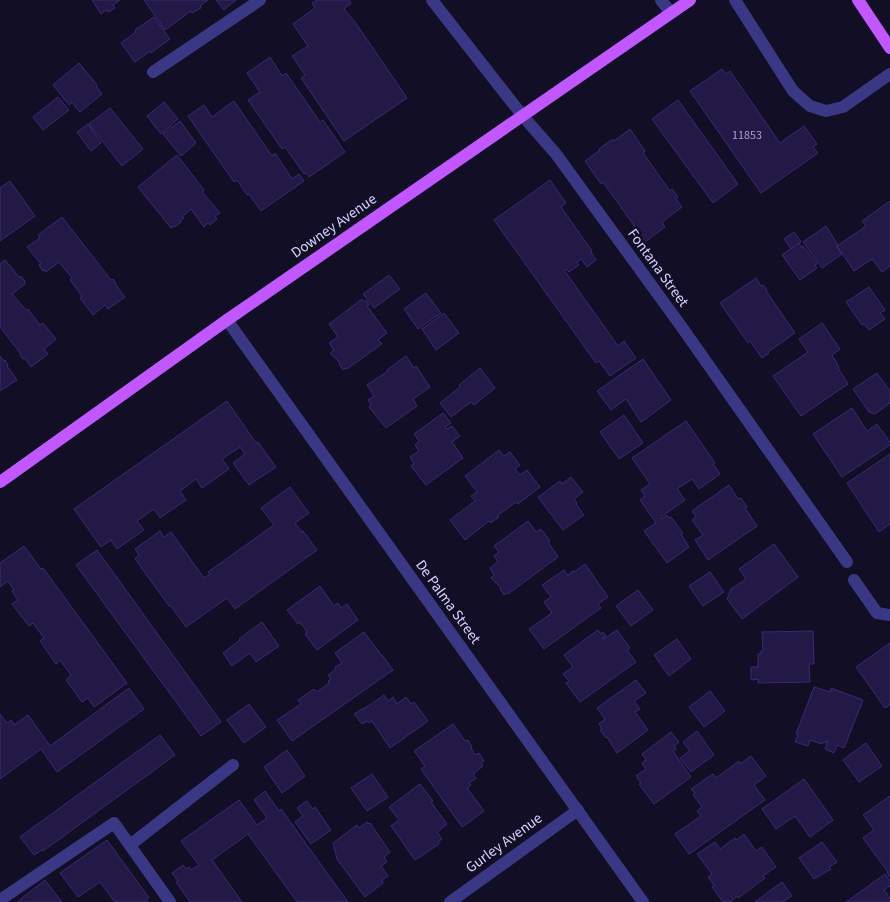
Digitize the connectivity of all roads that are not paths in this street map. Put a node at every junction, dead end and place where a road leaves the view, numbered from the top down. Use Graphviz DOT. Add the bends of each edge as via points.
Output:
graph roads {
  1 [pos="260,0"];
  2 [pos="432,0"];
  3 [pos="661,0"];
  4 [pos="690,0"];
  5 [pos="735,0"];
  6 [pos="858,0"];
  7 [pos="671,13"];
  8 [pos="890,48"];
  9 [pos="153,72"];
  10 [pos="890,74"];
  11 [pos="522,115"];
  12 [pos="227,320"];
  13 [pos="0,482"];
  14 [pos="847,562"];
  15 [pos="854,580"];
  16 [pos="890,615"];
  17 [pos="233,765"];
  18 [pos="578,810"];
  19 [pos="130,845"];
  20 [pos="0,900"];
  21 [pos="170,902"];
  22 [pos="450,902"];
  23 [pos="643,902"];
  1 -- 9 [label="street"];
  2 -- 11 [label="street, Fontana Street"];
  3 -- 7 [label="street"];
  4 -- 7 [label="main road, Downey Avenue"];
  5 -- 10 [label="street" via="793,91 810,106 826,111 843,107"];
  6 -- 8 [label="main road"];
  7 -- 11 [label="main road, Downey Avenue"];
  11 -- 12 [label="main road, Downey Avenue"];
  11 -- 14 [label="street, Fontana Street" via="562,162"];
  12 -- 13 [label="main road, Downey Avenue"];
  12 -- 18 [label="street, De Palma Street"];
  15 -- 16 [label="street" via="877,613"];
  17 -- 19 [label="street"];
  18 -- 22 [label="street, Gurley Avenue"];
  18 -- 23 [label="street, De Palma Street"];
  19 -- 20 [label="street" via="114,823"];
  19 -- 21 [label="street"];
}
